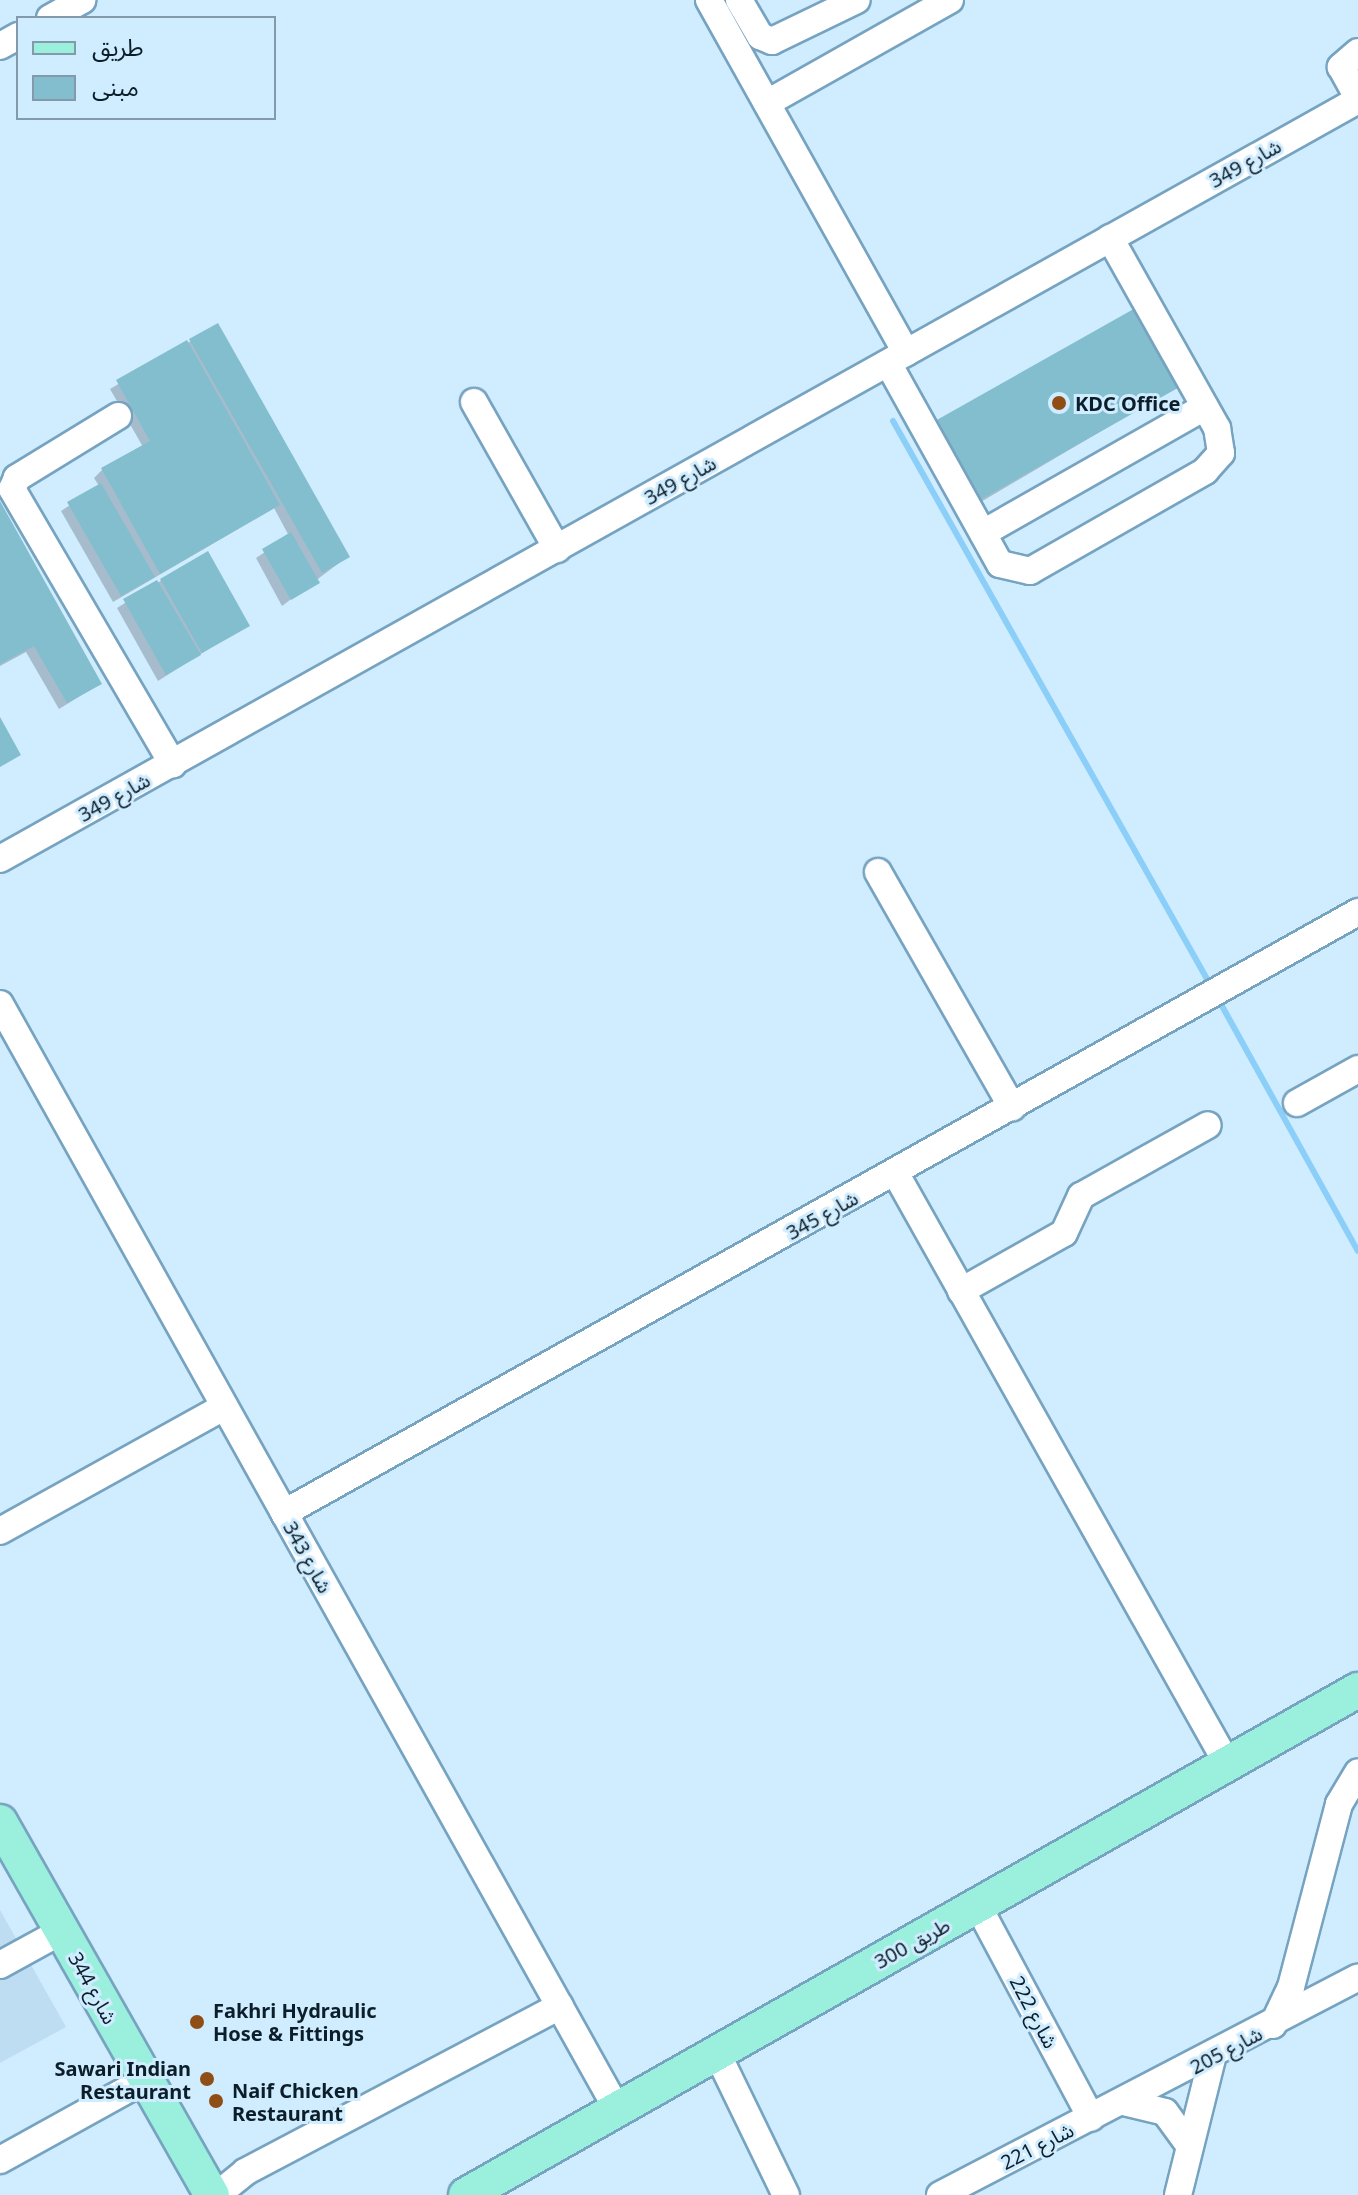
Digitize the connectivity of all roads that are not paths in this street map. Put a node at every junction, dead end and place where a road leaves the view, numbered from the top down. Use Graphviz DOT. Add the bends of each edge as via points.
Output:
graph roads {
  1 [pos="82,0"];
  2 [pos="709,0"];
  3 [pos="739,0"];
  4 [pos="857,0"];
  5 [pos="950,0"];
  6 [pos="54,16"];
  7 [pos="1358,52"];
  8 [pos="1358,99"];
  9 [pos="767,103"];
  10 [pos="1110,238"];
  11 [pos="897,358"];
  12 [pos="474,402"];
  13 [pos="1205,407"];
  14 [pos="118,416"];
  15 [pos="983,533"];
  16 [pos="557,549"];
  17 [pos="173,764"];
  18 [pos="0,859"];
  19 [pos="878,872"];
  20 [pos="1357,915"];
  21 [pos="0,1004"];
  22 [pos="1358,1069"];
  23 [pos="1297,1103"];
  24 [pos="1012,1107"];
  25 [pos="1208,1125"];
  26 [pos="896,1174"];
  27 [pos="961,1291"];
  28 [pos="224,1407"];
  29 [pos="284,1513"];
  30 [pos="0,1531"];
  31 [pos="1358,1690"];
  32 [pos="1227,1763"];
  33 [pos="1358,1772"];
  34 [pos="2,1829"];
  35 [pos="978,1906"];
  36 [pos="62,1931"];
  37 [pos="0,1965"];
  38 [pos="1358,1977"];
  39 [pos="560,2006"];
  40 [pos="1273,2025"];
  41 [pos="717,2053"];
  42 [pos="1212,2059"];
  43 [pos="145,2080"];
  44 [pos="1124,2102"];
  45 [pos="617,2109"];
  46 [pos="1091,2118"];
  47 [pos="1189,2145"];
  48 [pos="0,2160"];
  49 [pos="214,2195"];
  50 [pos="466,2195"];
  51 [pos="786,2195"];
  52 [pos="940,2195"];
  53 [pos="1178,2195"];
  1 -- 6 [label="street"];
  2 -- 9 [label="street"];
  3 -- 4 [label="street" via="760,36 772,41"];
  5 -- 9 [label="street"];
  7 -- 8 [label="street" via="1341,67"];
  8 -- 10 [label="street, شارع 349"];
  9 -- 11 [label="street"];
  10 -- 11 [label="street, شارع 349"];
  10 -- 13 [label="street"];
  11 -- 15 [label="street"];
  11 -- 16 [label="street, شارع 349"];
  12 -- 16 [label="street"];
  13 -- 15 [label="street"];
  13 -- 15 [label="street" via="1223,444 1212,467 1030,571 1005,568"];
  14 -- 17 [label="street" via="17,478 12,489"];
  16 -- 17 [label="street, شارع 349"];
  17 -- 18 [label="street, شارع 349"];
  19 -- 24 [label="street"];
  20 -- 24 [label="street, شارع 345"];
  21 -- 28 [label="street, شارع 343"];
  22 -- 23 [label="street"];
  24 -- 26 [label="street, شارع 345"];
  25 -- 27 [label="street" via="1081,1196 1064,1233"];
  26 -- 27 [label="street"];
  26 -- 29 [label="street, شارع 345"];
  27 -- 32 [label="street"];
  28 -- 29 [label="street, شارع 343"];
  28 -- 30 [label="street"];
  29 -- 39 [label="street, شارع 343"];
  31 -- 32 [label="main road, طريق 300"];
  32 -- 35 [label="main road, طريق 300"];
  33 -- 40 [label="street" via="1339,1804 1291,1987"];
  34 -- 36 [label="main road, شارع 344"];
  35 -- 41 [label="main road, طريق 300"];
  35 -- 46 [label="street, شارع 222"];
  36 -- 37 [label="street"];
  36 -- 43 [label="main road, شارع 344"];
  38 -- 40 [label="street, شارع 205"];
  39 -- 45 [label="street, شارع 343"];
  39 -- 49 [label="street" via="245,2172"];
  40 -- 42 [label="street, شارع 205"];
  41 -- 45 [label="main road, طريق 300"];
  41 -- 51 [label="street"];
  42 -- 44 [label="street, شارع 205"];
  42 -- 47 [label="street"];
  43 -- 48 [label="street"];
  43 -- 49 [label="main road, شارع 344"];
  44 -- 46 [label="street, شارع 205"];
  44 -- 47 [label="street" via="1165,2112"];
  45 -- 50 [label="main road, طريق 300"];
  46 -- 52 [label="street, شارع 221"];
  47 -- 53 [label="street"];
}
